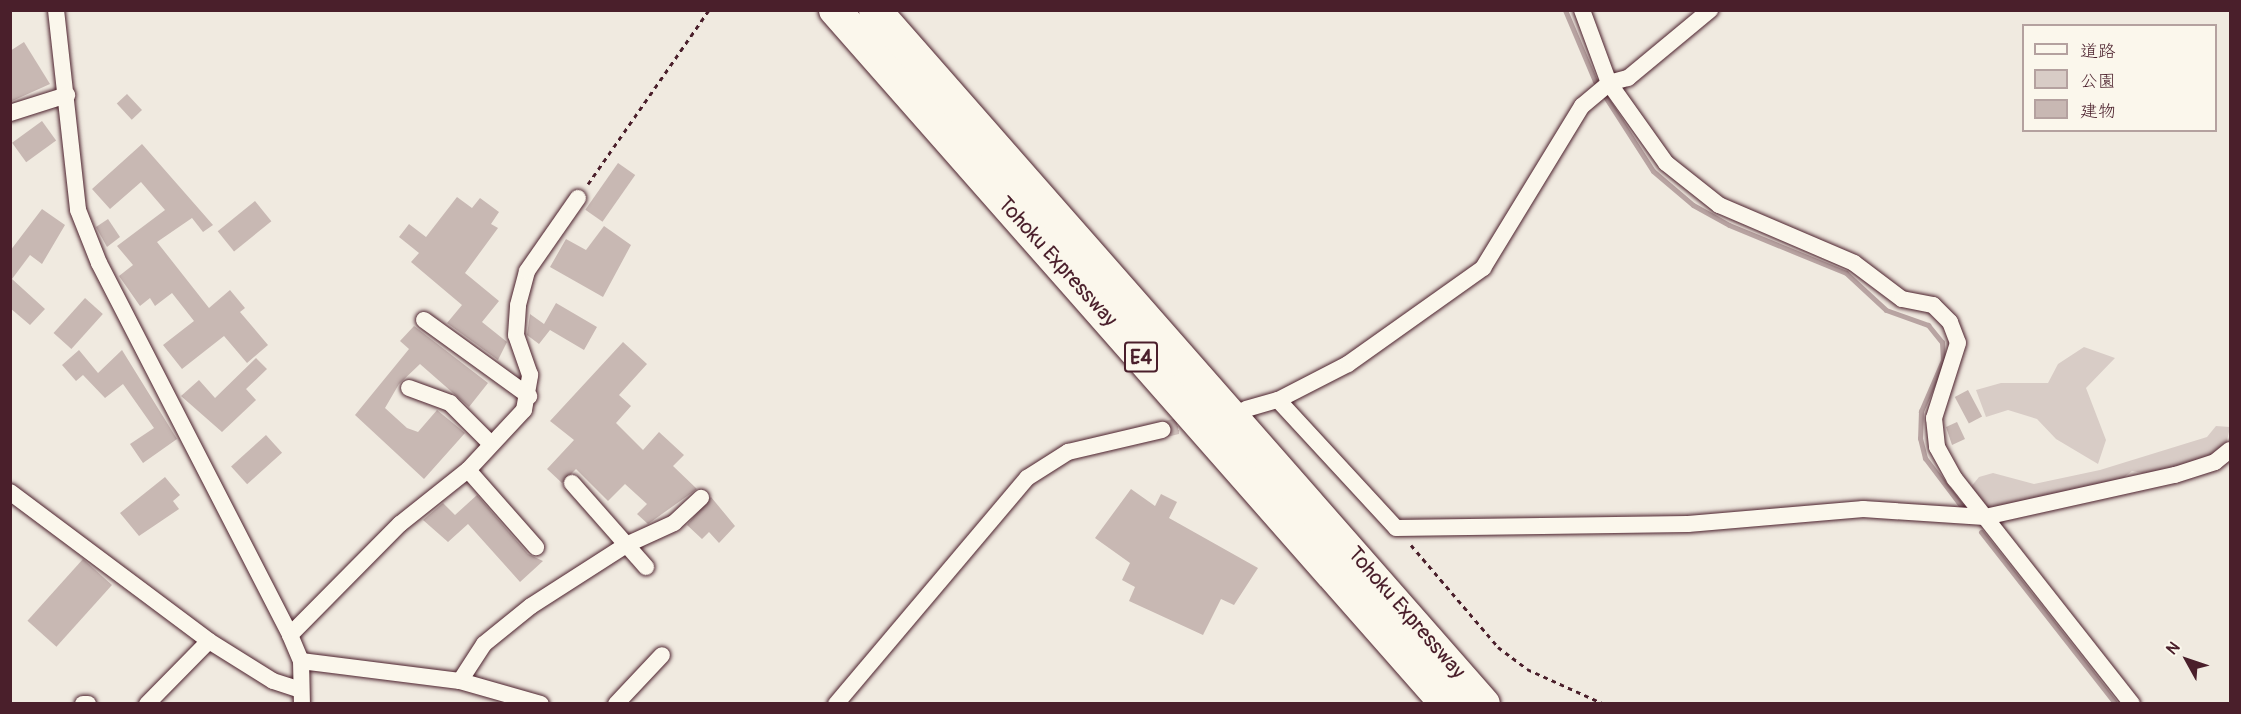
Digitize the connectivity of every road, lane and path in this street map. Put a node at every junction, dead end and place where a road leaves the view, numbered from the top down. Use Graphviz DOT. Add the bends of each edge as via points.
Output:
graph roads {
  1 [pos="56,10"];
  2 [pos="709,10"];
  3 [pos="835,10"];
  4 [pos="875,10"];
  5 [pos="1581,10"];
  6 [pos="1710,10"];
  7 [pos="1604,87"];
  8 [pos="67,94"];
  9 [pos="10,113"];
  10 [pos="578,198"];
  11 [pos="424,320"];
  12 [pos="409,388"];
  13 [pos="529,396"];
  14 [pos="1278,400"];
  15 [pos="1246,409"];
  16 [pos="1162,430"];
  17 [pos="491,444"];
  18 [pos="2230,450"];
  19 [pos="468,470"];
  20 [pos="572,483"];
  21 [pos="10,492"];
  22 [pos="702,498"];
  23 [pos="1985,517"];
  24 [pos="1396,528"];
  25 [pos="626,544"];
  26 [pos="536,547"];
  27 [pos="646,567"];
  28 [pos="290,636"];
  29 [pos="209,641"];
  30 [pos="662,655"];
  31 [pos="301,661"];
  32 [pos="460,681"];
  33 [pos="301,697"];
  34 [pos="539,703"];
  35 [pos="83,704"];
  36 [pos="88,704"];
  37 [pos="147,704"];
  38 [pos="616,704"];
  39 [pos="836,704"];
  40 [pos="1446,704"];
  41 [pos="1484,704"];
  42 [pos="1605,704"];
  43 [pos="2132,704"];
  1 -- 8 [label="street"];
  2 -- 10 [label="path"];
  3 -- 40 [label="highway, Tohoku Expressway / E4"];
  4 -- 41 [label="highway, Tohoku Expressway / E4"];
  5 -- 7 [label="street"];
  6 -- 7 [label="street" via="1628,78"];
  7 -- 14 [label="street" via="1557,140 1482,268 1348,364"];
  7 -- 23 [label="street" via="1666,163 1719,205 1854,263 1902,299 1933,305 1950,322 1958,343 1934,418 1937,447"];
  8 -- 9 [label="street"];
  8 -- 28 [label="street" via="78,210 99,263"];
  10 -- 13 [label="street" via="527,271 518,305 516,335 530,375"];
  11 -- 13 [label="street"];
  12 -- 17 [label="street" via="450,404"];
  13 -- 17 [label="street" via="524,410"];
  14 -- 15 [label="street"];
  14 -- 24 [label="street"];
  16 -- 39 [label="street" via="1068,452 1027,478"];
  17 -- 19 [label="street"];
  18 -- 23 [label="street" via="2215,462 2175,475"];
  19 -- 26 [label="street"];
  19 -- 28 [label="street" via="399,524"];
  20 -- 25 [label="street"];
  21 -- 29 [label="street"];
  22 -- 25 [label="street" via="674,523"];
  23 -- 24 [label="street" via="1863,509 1688,524"];
  23 -- 43 [label="street"];
  24 -- 42 [label="path" via="1498,647 1527,669"];
  25 -- 27 [label="street"];
  25 -- 32 [label="street" via="568,579 484,644"];
  28 -- 31 [label="street"];
  29 -- 33 [label="street"];
  29 -- 37 [label="street"];
  30 -- 38 [label="street"];
  31 -- 32 [label="street"];
  31 -- 33 [label="street"];
  32 -- 34 [label="street"];
  35 -- 36 [label="street"];
}
